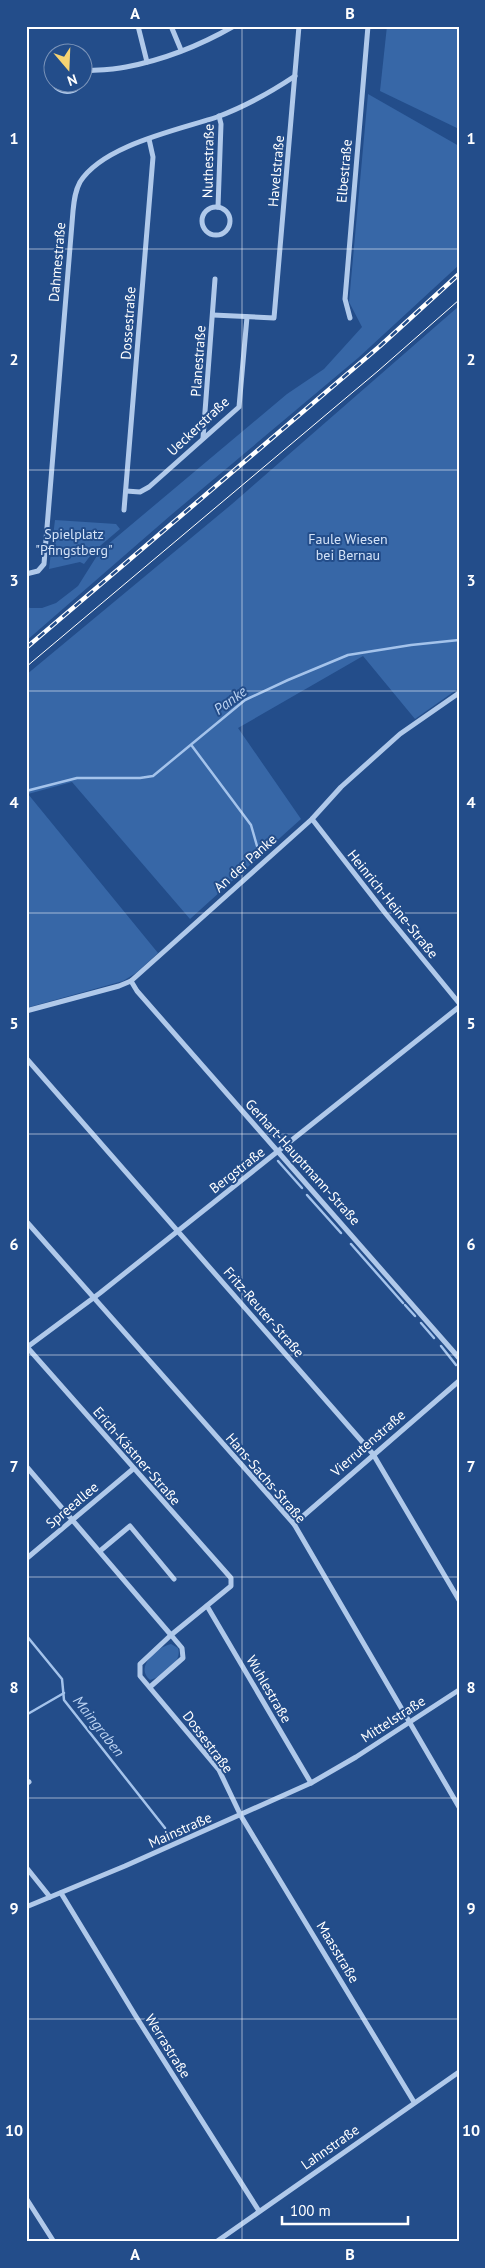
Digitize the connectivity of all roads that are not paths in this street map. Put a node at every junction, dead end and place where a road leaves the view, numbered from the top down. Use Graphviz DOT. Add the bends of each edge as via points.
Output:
graph roads {
  1 [pos="138,26"];
  2 [pos="171,26"];
  3 [pos="234,26"];
  4 [pos="299,26"];
  5 [pos="368,26"];
  6 [pos="181,50"];
  7 [pos="147,62"];
  8 [pos="92,69"];
  9 [pos="295,76"];
  10 [pos="219,116"];
  11 [pos="149,139"];
  12 [pos="218,207"];
  13 [pos="215,280"];
  14 [pos="213,315"];
  15 [pos="246,317"];
  16 [pos="274,318"];
  17 [pos="350,318"];
  18 [pos="203,438"];
  19 [pos="126,491"];
  20 [pos="124,510"];
  21 [pos="26,574"];
  22 [pos="459,693"];
  23 [pos="312,818"];
  24 [pos="131,981"];
  25 [pos="459,1003"];
  26 [pos="459,1007"];
  27 [pos="26,1011"];
  28 [pos="26,1058"];
  29 [pos="278,1152"];
  30 [pos="26,1221"];
  31 [pos="177,1231"];
  32 [pos="93,1297"];
  33 [pos="27,1348"];
  34 [pos="459,1358"];
  35 [pos="459,1380"];
  36 [pos="373,1454"];
  37 [pos="26,1466"];
  38 [pos="133,1469"];
  39 [pos="72,1520"];
  40 [pos="294,1524"];
  41 [pos="100,1551"];
  42 [pos="26,1559"];
  43 [pos="174,1579"];
  44 [pos="459,1600"];
  45 [pos="207,1606"];
  46 [pos="171,1635"];
  47 [pos="150,1687"];
  48 [pos="459,1690"];
  49 [pos="409,1722"];
  50 [pos="340,1767"];
  51 [pos="311,1783"];
  52 [pos="459,1807"];
  53 [pos="241,1816"];
  54 [pos="26,1868"];
  55 [pos="61,1893"];
  56 [pos="50,1898"];
  57 [pos="26,1907"];
  58 [pos="459,2072"];
  59 [pos="414,2102"];
  60 [pos="26,2198"];
  61 [pos="259,2211"];
  62 [pos="54,2242"];
  63 [pos="216,2242"];
  1 -- 7 [label="street"];
  2 -- 6 [label="street"];
  3 -- 6 [label="street" via="214,38"];
  4 -- 9 [label="street, Havelstraße"];
  5 -- 17 [label="street, Elbestraße" via="345,299"];
  6 -- 7 [label="street"];
  7 -- 8 [label="street"];
  9 -- 10 [label="street, Dahmestraße"];
  9 -- 16 [label="street, Havelstraße"];
  10 -- 11 [label="street, Dahmestraße"];
  10 -- 12 [label="street, Nuthestraße"];
  11 -- 19 [label="street, Dossestraße" via="153,157"];
  11 -- 21 [label="street, Dahmestraße" via="122,149 99,164 85,175 75,193 44,564 38,571"];
  12 -- 12 [label="street, Nuthestraße" via="210,208 202,219 206,231 214,236 227,230 231,221 227,212"];
  13 -- 14 [label="street, Planestraße"];
  14 -- 15 [label="street, Planestraße"];
  14 -- 18 [label="street, Planestraße"];
  15 -- 16 [label="street, Planestraße"];
  15 -- 18 [label="street, Ueckerstraße" via="239,407"];
  18 -- 19 [label="street, Ueckerstraße" via="149,487 140,492"];
  19 -- 20 [label="street, Dossestraße"];
  22 -- 23 [label="street, An der Panke" via="400,734"];
  23 -- 24 [label="street, An der Panke"];
  23 -- 25 [label="street, Heinrich-Heine-Straße"];
  24 -- 27 [label="street, An der Panke"];
  24 -- 29 [label="street, Gerhart-Hauptmann-Straße"];
  26 -- 29 [label="street, Bergstraße"];
  28 -- 31 [label="street, Fritz-Reuter-Straße"];
  29 -- 31 [label="street, Bergstraße"];
  29 -- 34 [label="street, Gerhart-Hauptmann-Straße"];
  30 -- 32 [label="street, Hans-Sachs-Straße"];
  31 -- 32 [label="street, Bergstraße"];
  31 -- 36 [label="street, Fritz-Reuter-Straße"];
  32 -- 33 [label="street, Bergstraße"];
  32 -- 40 [label="street, Hans-Sachs-Straße"];
  33 -- 38 [label="street, Erich-Kästner-Straße"];
  35 -- 36 [label="street, Vierrutenstraße"];
  36 -- 40 [label="street, Vierrutenstraße"];
  36 -- 44 [label="street, Fritz-Reuter-Straße"];
  37 -- 39 [label="street"];
  38 -- 39 [label="street, Spreeallee"];
  38 -- 45 [label="street, Erich-Kästner-Straße" via="231,1578 230,1586"];
  39 -- 41 [label="street"];
  39 -- 42 [label="street, Spreeallee"];
  40 -- 49 [label="street, Hans-Sachs-Straße"];
  41 -- 43 [label="street" via="130,1526"];
  41 -- 46 [label="street"];
  45 -- 46 [label="street"];
  45 -- 51 [label="street, Wuhlestraße"];
  46 -- 47 [label="street, Dossestraße" via="138,1667 140,1676"];
  46 -- 47 [label="street" via="182,1648 182,1658"];
  47 -- 53 [label="street, Dossestraße" via="219,1770"];
  48 -- 49 [label="street, Mittelstraße"];
  49 -- 50 [label="street, Mittelstraße"];
  49 -- 52 [label="street, Hans-Sachs-Straße"];
  50 -- 51 [label="street, Mainstraße"];
  51 -- 53 [label="street, Mainstraße"];
  53 -- 55 [label="street, Mainstraße"];
  53 -- 59 [label="street, Maasstraße"];
  54 -- 56 [label="street"];
  55 -- 56 [label="street, Mainstraße"];
  55 -- 61 [label="street, Werrastraße"];
  56 -- 57 [label="street, Mainstraße"];
  58 -- 59 [label="street, Lahnstraße"];
  59 -- 61 [label="street, Lahnstraße"];
  60 -- 62 [label="street"];
  61 -- 63 [label="street, Lahnstraße"];
}
